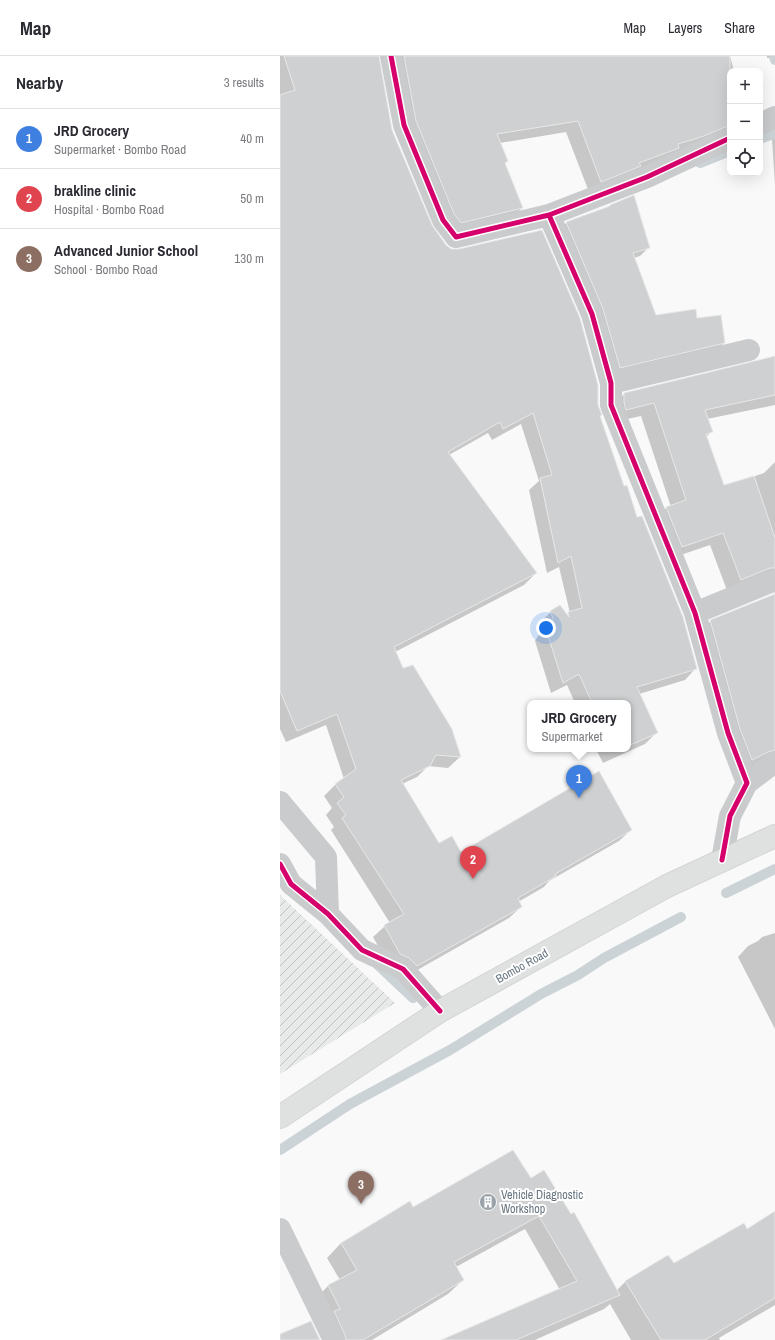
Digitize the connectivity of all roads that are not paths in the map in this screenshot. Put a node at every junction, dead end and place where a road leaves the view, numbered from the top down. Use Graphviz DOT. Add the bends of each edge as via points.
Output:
graph roads {
  1 [pos="391,56"];
  2 [pos="775,117"];
  3 [pos="763,123"];
  4 [pos="727,139"];
  5 [pos="548,215"];
  6 [pos="749,350"];
  7 [pos="611,382"];
  8 [pos="775,580"];
  9 [pos="695,613"];
  10 [pos="775,762"];
  11 [pos="747,783"];
  12 [pos="280,802"];
  13 [pos="775,836"];
  14 [pos="722,860"];
  15 [pos="280,864"];
  16 [pos="328,914"];
  17 [pos="440,1011"];
  18 [pos="280,1117"];
  19 [pos="280,1228"];
  20 [pos="334,1340"];
  1 -- 5 [label="street" via="404,125 443,220 456,237"];
  2 -- 3 [label="street"];
  4 -- 5 [label="street" via="647,177"];
  5 -- 7 [label="street" via="592,314"];
  6 -- 7 [label="street"];
  7 -- 9 [label="street" via="611,405"];
  8 -- 9 [label="street"];
  9 -- 11 [label="street" via="728,733"];
  10 -- 11 [label="street"];
  11 -- 14 [label="street" via="730,816"];
  12 -- 16 [label="street" via="326,857"];
  13 -- 14 [label="main road, Bombo Road"];
  14 -- 17 [label="main road, Bombo Road" via="667,886"];
  15 -- 16 [label="street" via="291,884"];
  16 -- 17 [label="street" via="362,950 403,969"];
  17 -- 18 [label="main road, Bombo Road"];
  19 -- 20 [label="street"];
}
